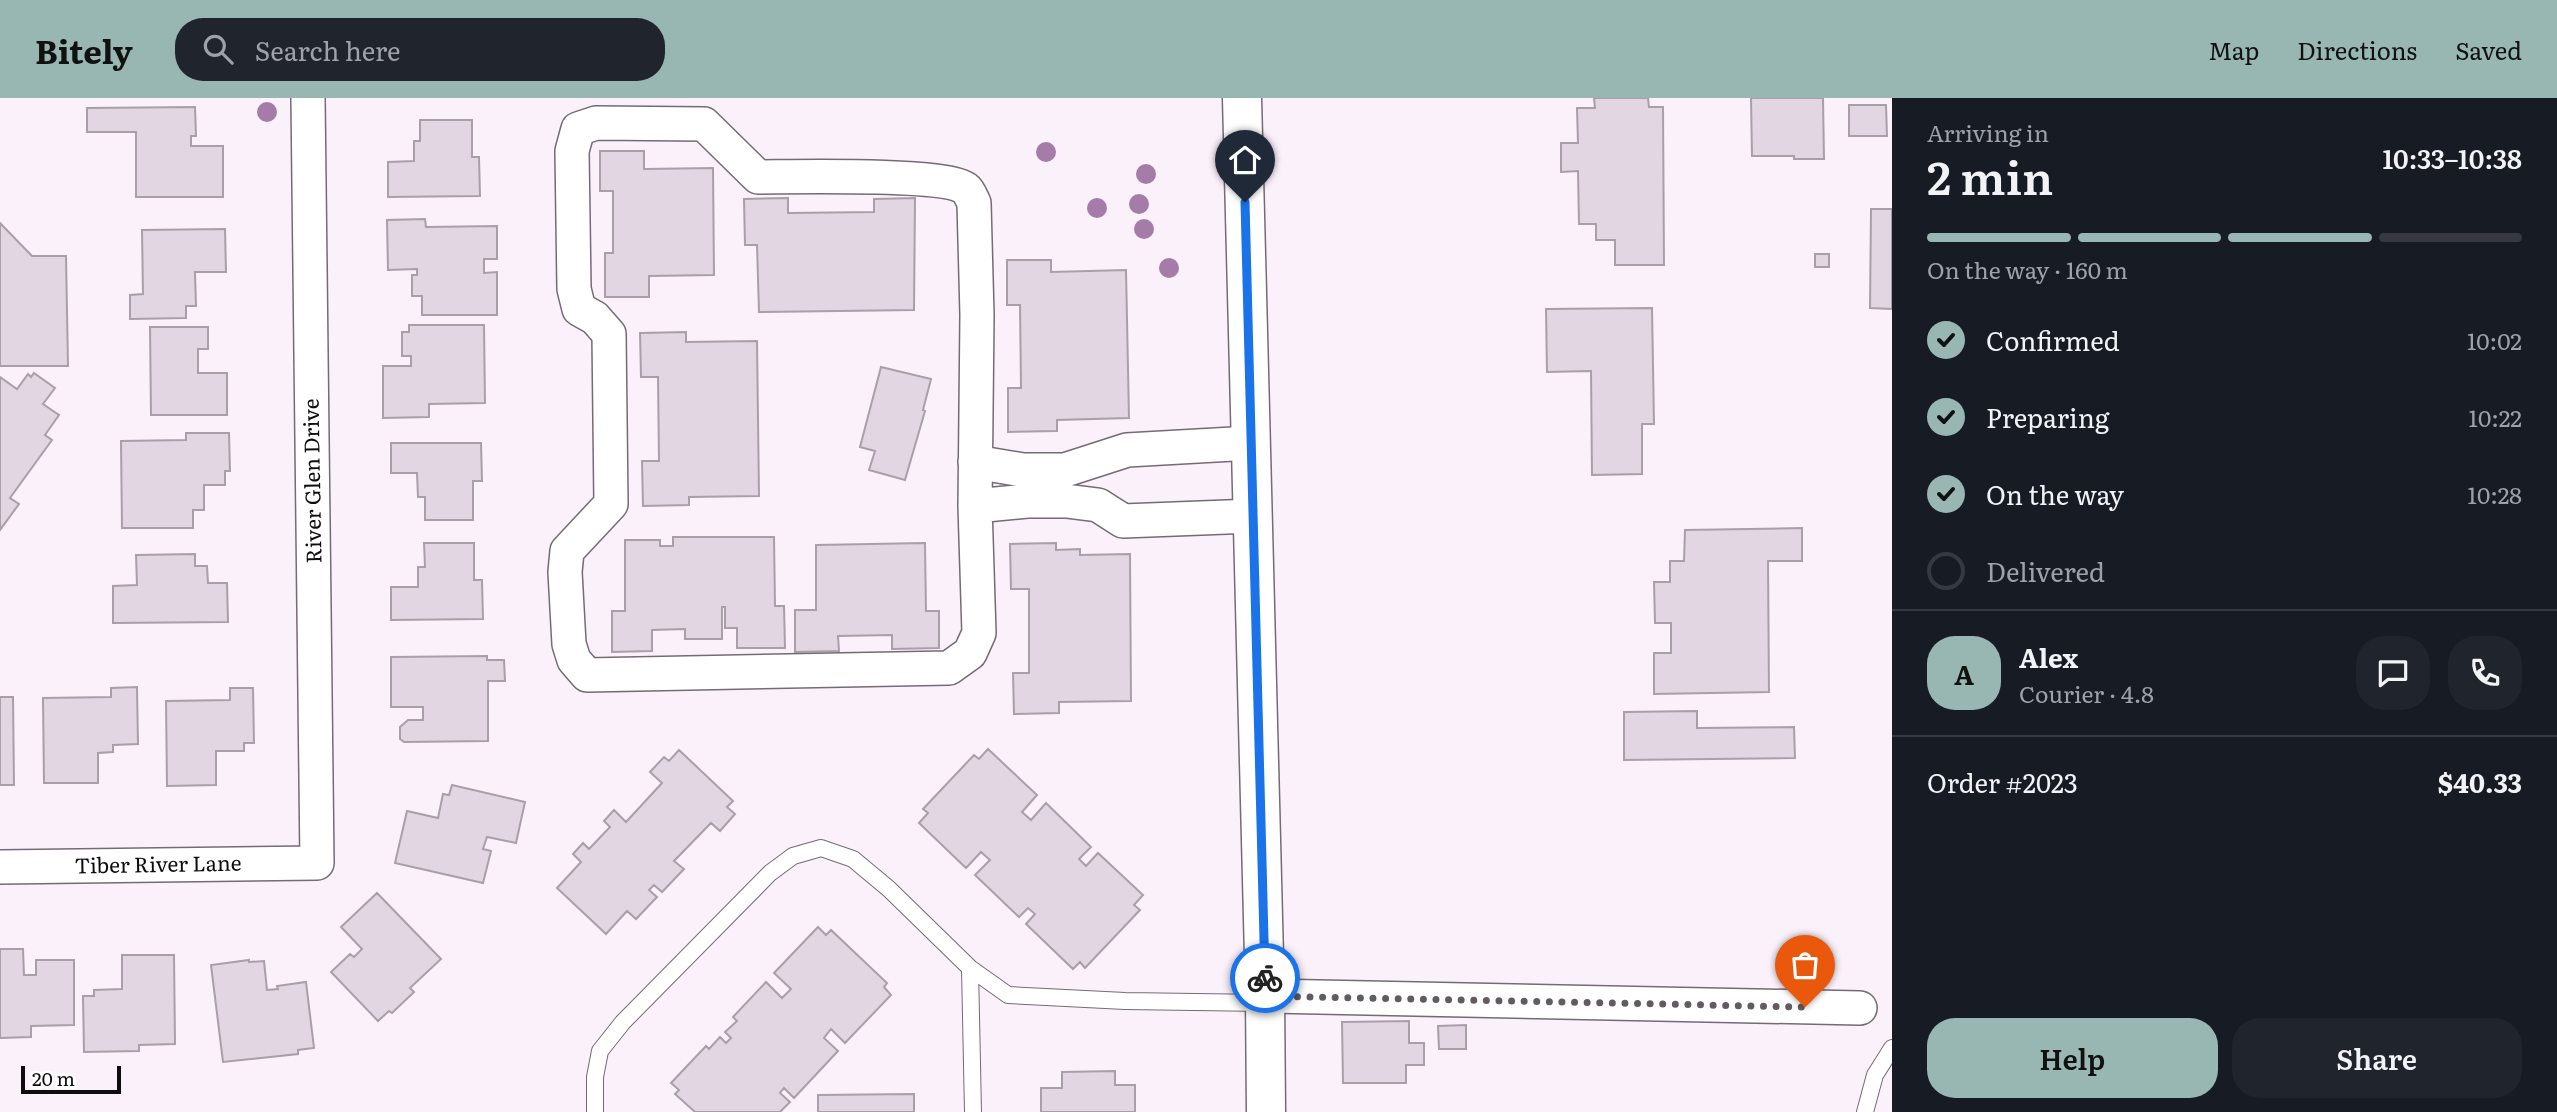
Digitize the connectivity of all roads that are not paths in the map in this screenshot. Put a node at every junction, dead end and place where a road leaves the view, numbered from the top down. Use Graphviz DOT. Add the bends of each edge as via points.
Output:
graph roads {
  1 [pos="309,98"];
  2 [pos="1242,98"];
  3 [pos="1251,443"];
  4 [pos="1098,460"];
  5 [pos="975,462"];
  6 [pos="1098,505"];
  7 [pos="975,506"];
  8 [pos="1253,516"];
  9 [pos="317,863"];
  10 [pos="0,867"];
  11 [pos="970,968"];
  12 [pos="1265,999"];
  13 [pos="1860,1008"];
  14 [pos="1892,1048"];
  15 [pos="595,1112"];
  16 [pos="973,1112"];
  17 [pos="1266,1112"];
  18 [pos="1865,1112"];
  1 -- 9 [label="street, River Glen Drive"];
  2 -- 3 [label="main road"];
  3 -- 4 [label="street" via="1127,450"];
  3 -- 8 [label="main road"];
  4 -- 5 [label="street" via="1065,470 1023,470"];
  4 -- 6 [label="street"];
  5 -- 7 [label="street"];
  5 -- 7 [label="street" via="974,203 966,189 946,181 904,178 758,177 704,124 596,123 578,129 572,150 574,289 579,309 609,334 610,356 611,504 567,551 565,572 569,644 574,660 587,675 949,668 970,653 979,633"];
  6 -- 7 [label="street" via="1027,501"];
  6 -- 8 [label="street" via="1123,521"];
  8 -- 12 [label="main road"];
  9 -- 10 [label="street, Tiber River Lane"];
  11 -- 12 [label="lane" via="1008,995 1125,1001"];
  11 -- 15 [label="lane" via="853,859 821,848 793,856 770,873 600,1051"];
  11 -- 16 [label="lane"];
  12 -- 13 [label="street"];
  12 -- 17 [label="main road"];
  14 -- 18 [label="lane" via="1875,1075"];
}
